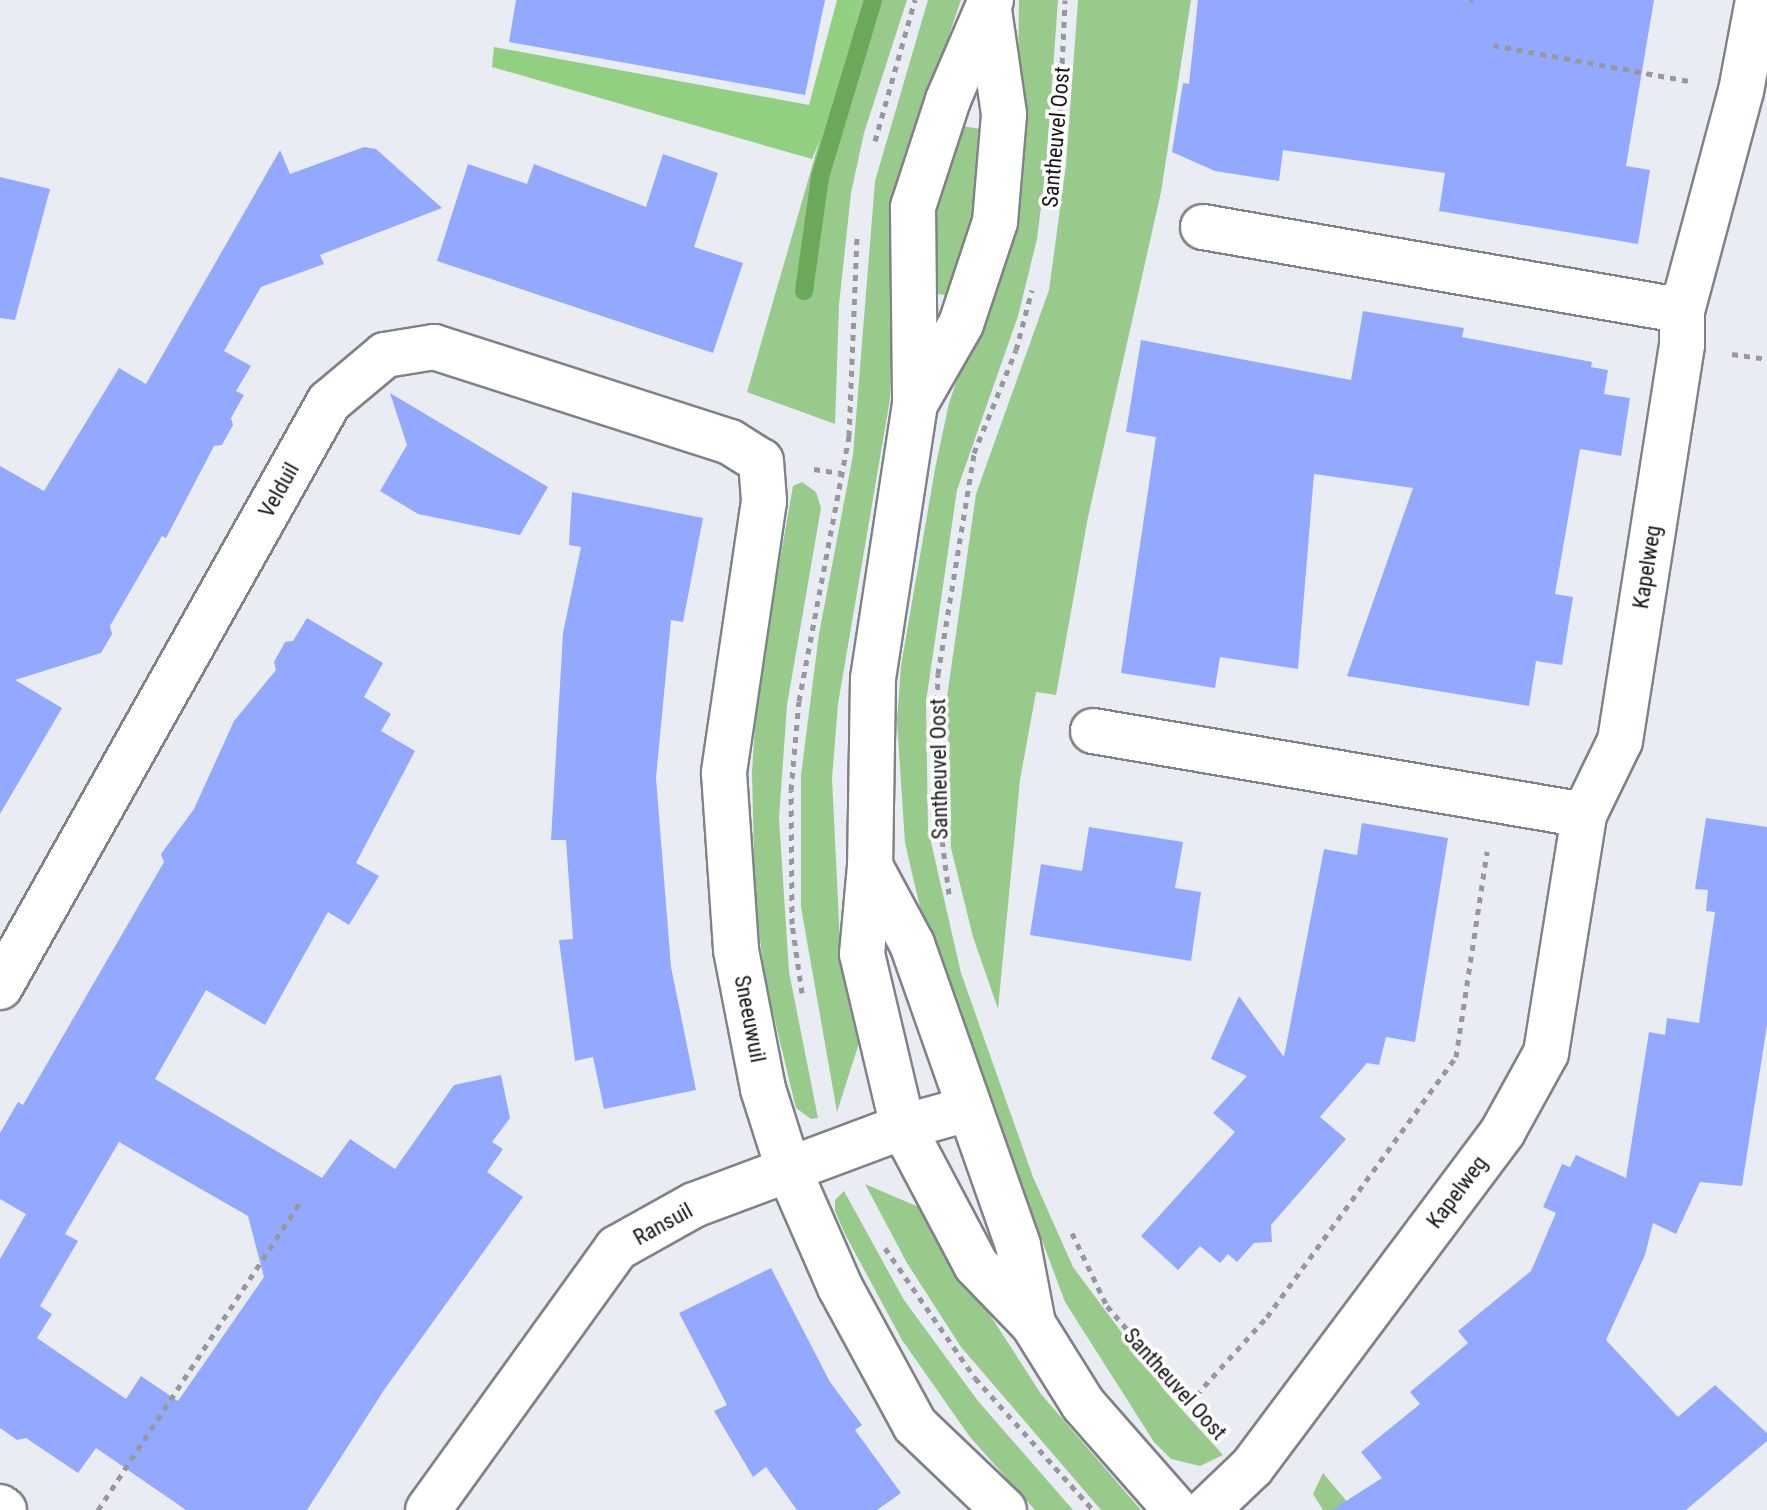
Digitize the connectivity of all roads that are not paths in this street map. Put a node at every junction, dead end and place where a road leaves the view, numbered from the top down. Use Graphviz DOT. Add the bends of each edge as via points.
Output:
graph roads {
  1 [pos="1758,0"];
  2 [pos="990,5"];
  3 [pos="1203,227"];
  4 [pos="1682,311"];
  5 [pos="915,404"];
  6 [pos="761,461"];
  7 [pos="1093,731"];
  8 [pos="1584,815"];
  9 [pos="870,866"];
  10 [pos="0,987"];
  11 [pos="968,1109"];
  12 [pos="903,1127"];
  13 [pos="788,1168"];
  14 [pos="1033,1324"];
  15 [pos="428,1510"];
  16 [pos="1004,1510"];
  17 [pos="1176,1510"];
  18 [pos="1207,1510"];
  1 -- 4 [label="street, Kapelweg" via="1741,91"];
  2 -- 5 [label="street" via="948,100 913,207"];
  2 -- 5 [label="street" via="1004,114 995,222 961,324"];
  3 -- 4 [label="street"];
  4 -- 8 [label="street, Kapelweg" via="1682,345 1620,741"];
  5 -- 9 [label="street" via="873,679"];
  6 -- 10 [label="street, Velduil" via="730,442 434,347 385,355 329,402"];
  6 -- 13 [label="street, Sneeuwuil" via="764,501 724,773 736,950 763,1089"];
  7 -- 8 [label="street"];
  8 -- 18 [label="street, Kapelweg" via="1546,1053 1503,1131 1252,1467"];
  9 -- 11 [label="street" via="912,944"];
  9 -- 12 [label="street" via="862,954"];
  11 -- 12 [label="street, Ransuil"];
  11 -- 14 [label="street" via="1018,1245"];
  12 -- 13 [label="street, Ransuil"];
  12 -- 14 [label="street" via="976,1265"];
  13 -- 15 [label="street, Ransuil" via="694,1205 617,1248"];
  13 -- 16 [label="street, Sneeuwuil" via="840,1287 915,1425"];
  14 -- 17 [label="street" via="1083,1404"];
}
